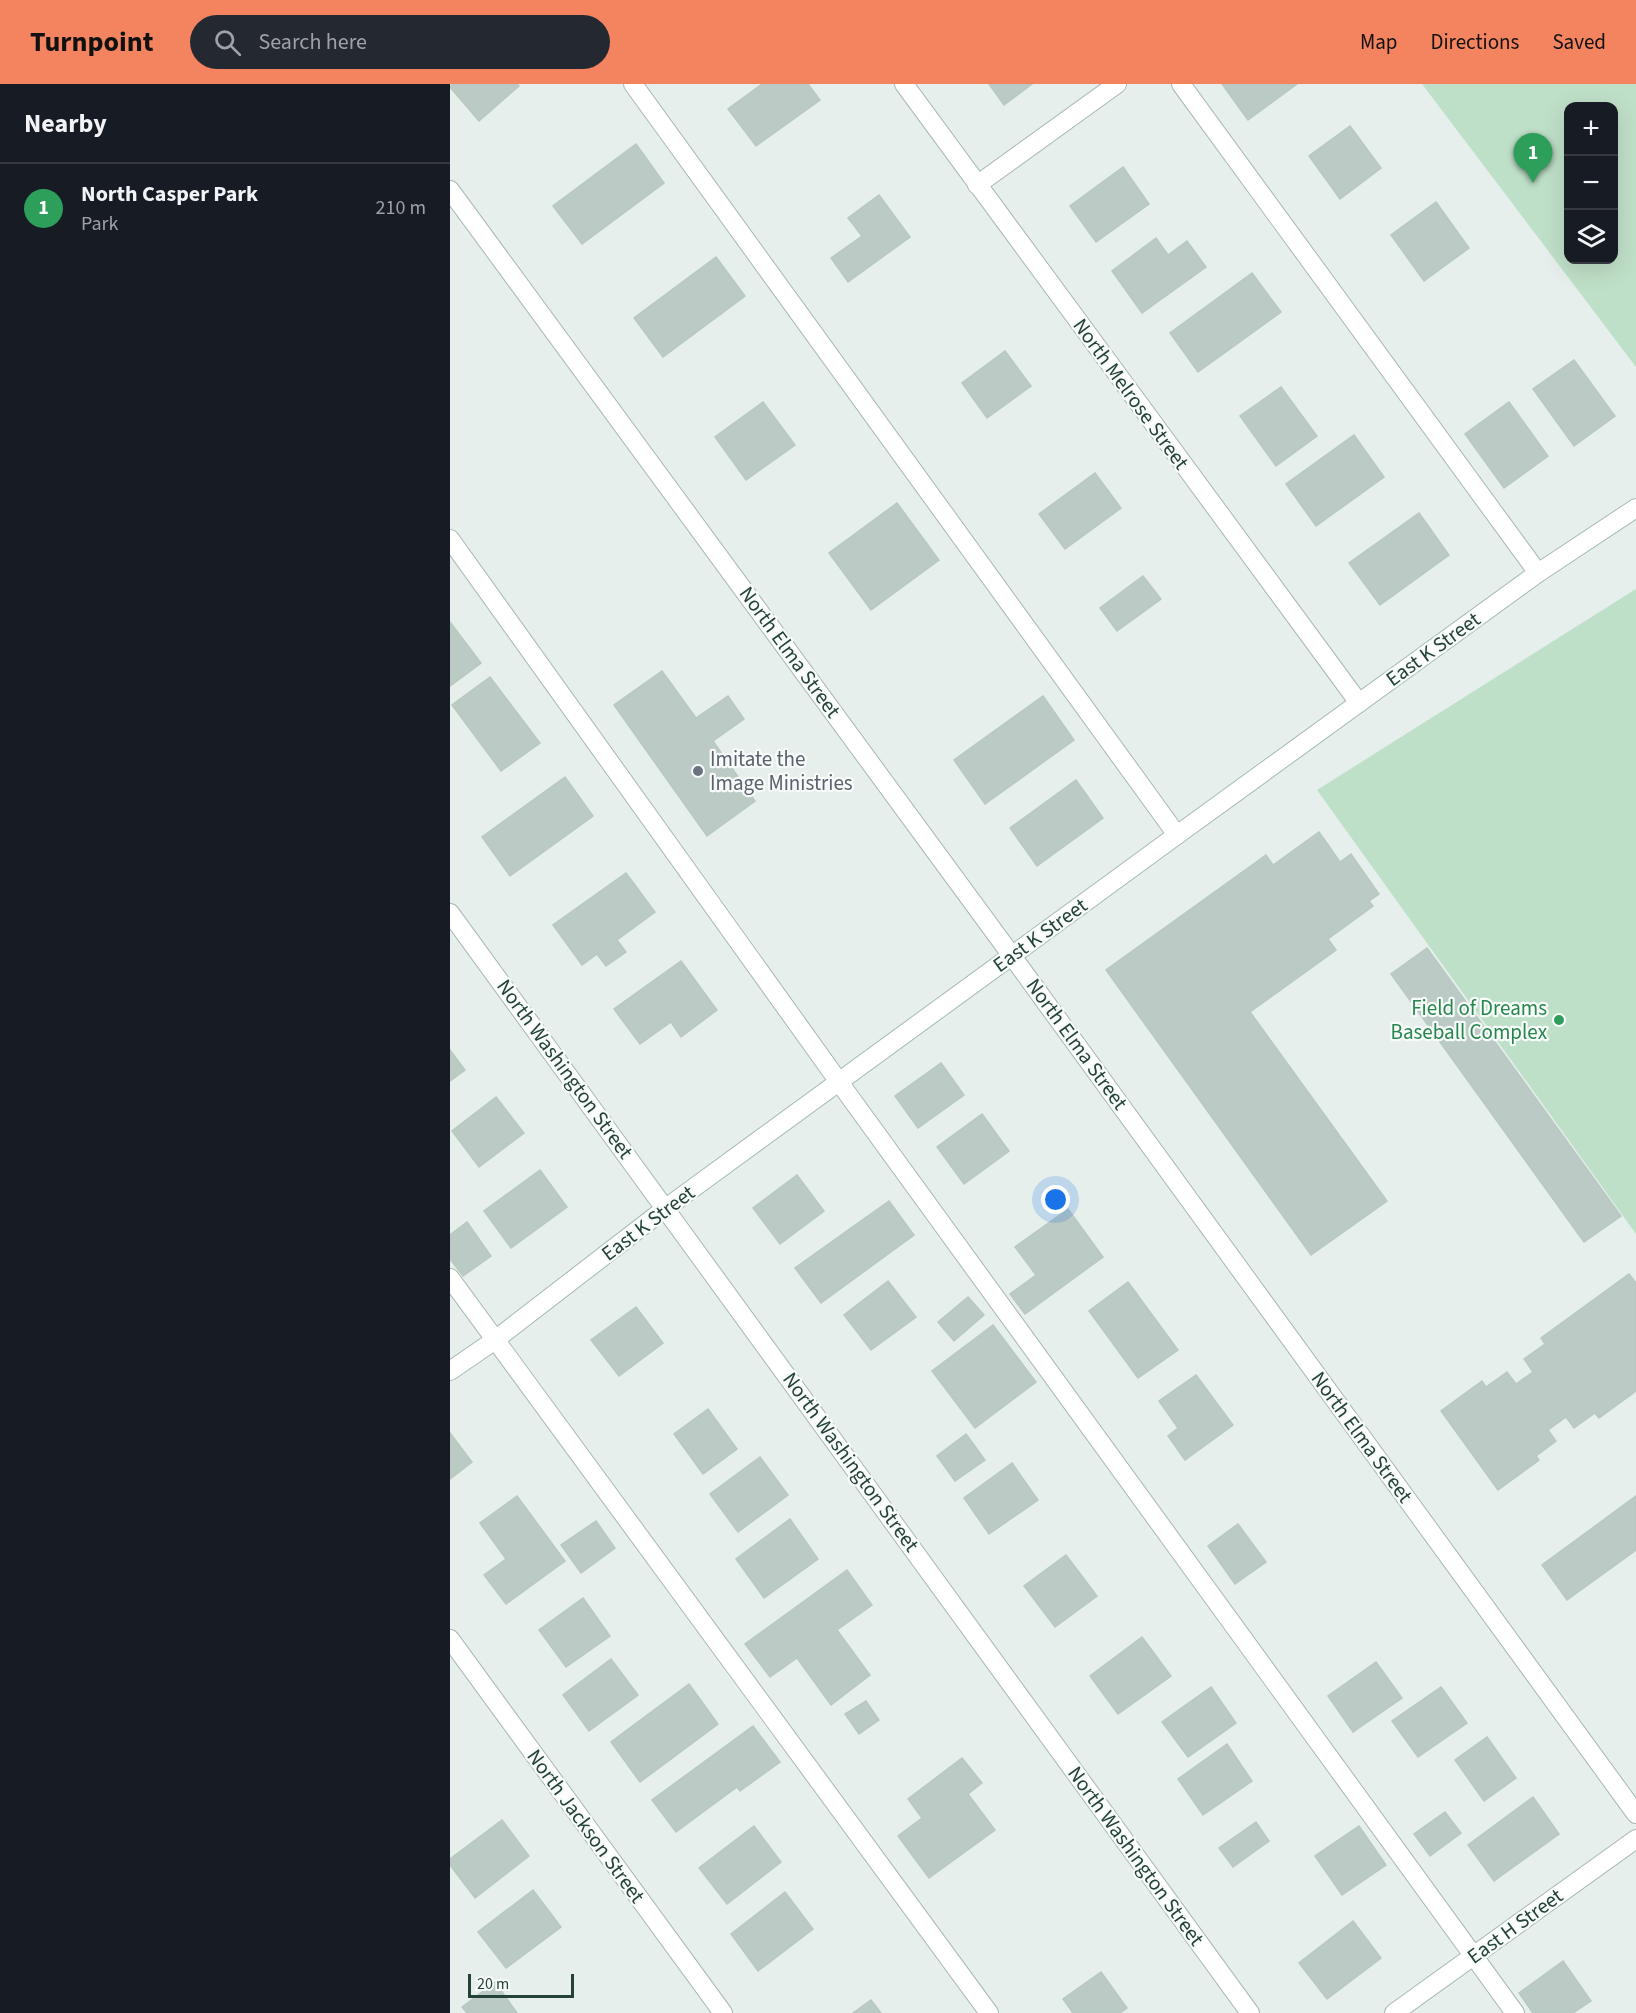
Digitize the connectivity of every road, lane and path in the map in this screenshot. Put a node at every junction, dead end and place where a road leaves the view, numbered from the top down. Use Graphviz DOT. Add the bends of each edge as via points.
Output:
graph roads {
  1 [pos="633,84"];
  2 [pos="904,84"];
  3 [pos="1117,84"];
  4 [pos="1181,84"];
  5 [pos="977,185"];
  6 [pos="450,190"];
  7 [pos="1636,508"];
  8 [pos="450,539"];
  9 [pos="1538,573"];
  10 [pos="1359,703"];
  11 [pos="1178,835"];
  12 [pos="450,913"];
  13 [pos="1012,956"];
  14 [pos="839,1082"];
  15 [pos="666,1208"];
  16 [pos="450,1278"];
  17 [pos="495,1340"];
  18 [pos="450,1371"];
  19 [pos="450,1640"];
  20 [pos="1636,1814"];
  21 [pos="1636,1839"];
  22 [pos="1474,1956"];
  23 [pos="723,2013"];
  24 [pos="989,2013"];
  25 [pos="1250,2013"];
  26 [pos="1394,2013"];
  27 [pos="1515,2013"];
  1 -- 11 [label="street"];
  2 -- 5 [label="street, North Melrose Street"];
  3 -- 5 [label="street"];
  4 -- 9 [label="street"];
  5 -- 10 [label="street, North Melrose Street"];
  6 -- 13 [label="street, North Elma Street"];
  7 -- 9 [label="street, East K Street"];
  8 -- 14 [label="street"];
  9 -- 10 [label="street, East K Street"];
  10 -- 11 [label="street, East K Street"];
  11 -- 13 [label="street, East K Street"];
  12 -- 15 [label="street, North Washington Street"];
  13 -- 14 [label="street, East K Street"];
  13 -- 20 [label="street, North Elma Street"];
  14 -- 15 [label="street, East K Street"];
  14 -- 22 [label="street"];
  15 -- 17 [label="street, East K Street"];
  15 -- 25 [label="street, North Washington Street"];
  16 -- 17 [label="street"];
  17 -- 18 [label="street, East K Street"];
  17 -- 24 [label="street"];
  19 -- 23 [label="street, North Jackson Street"];
  21 -- 22 [label="street, East H Street"];
  22 -- 26 [label="street, East H Street"];
  22 -- 27 [label="street"];
}
